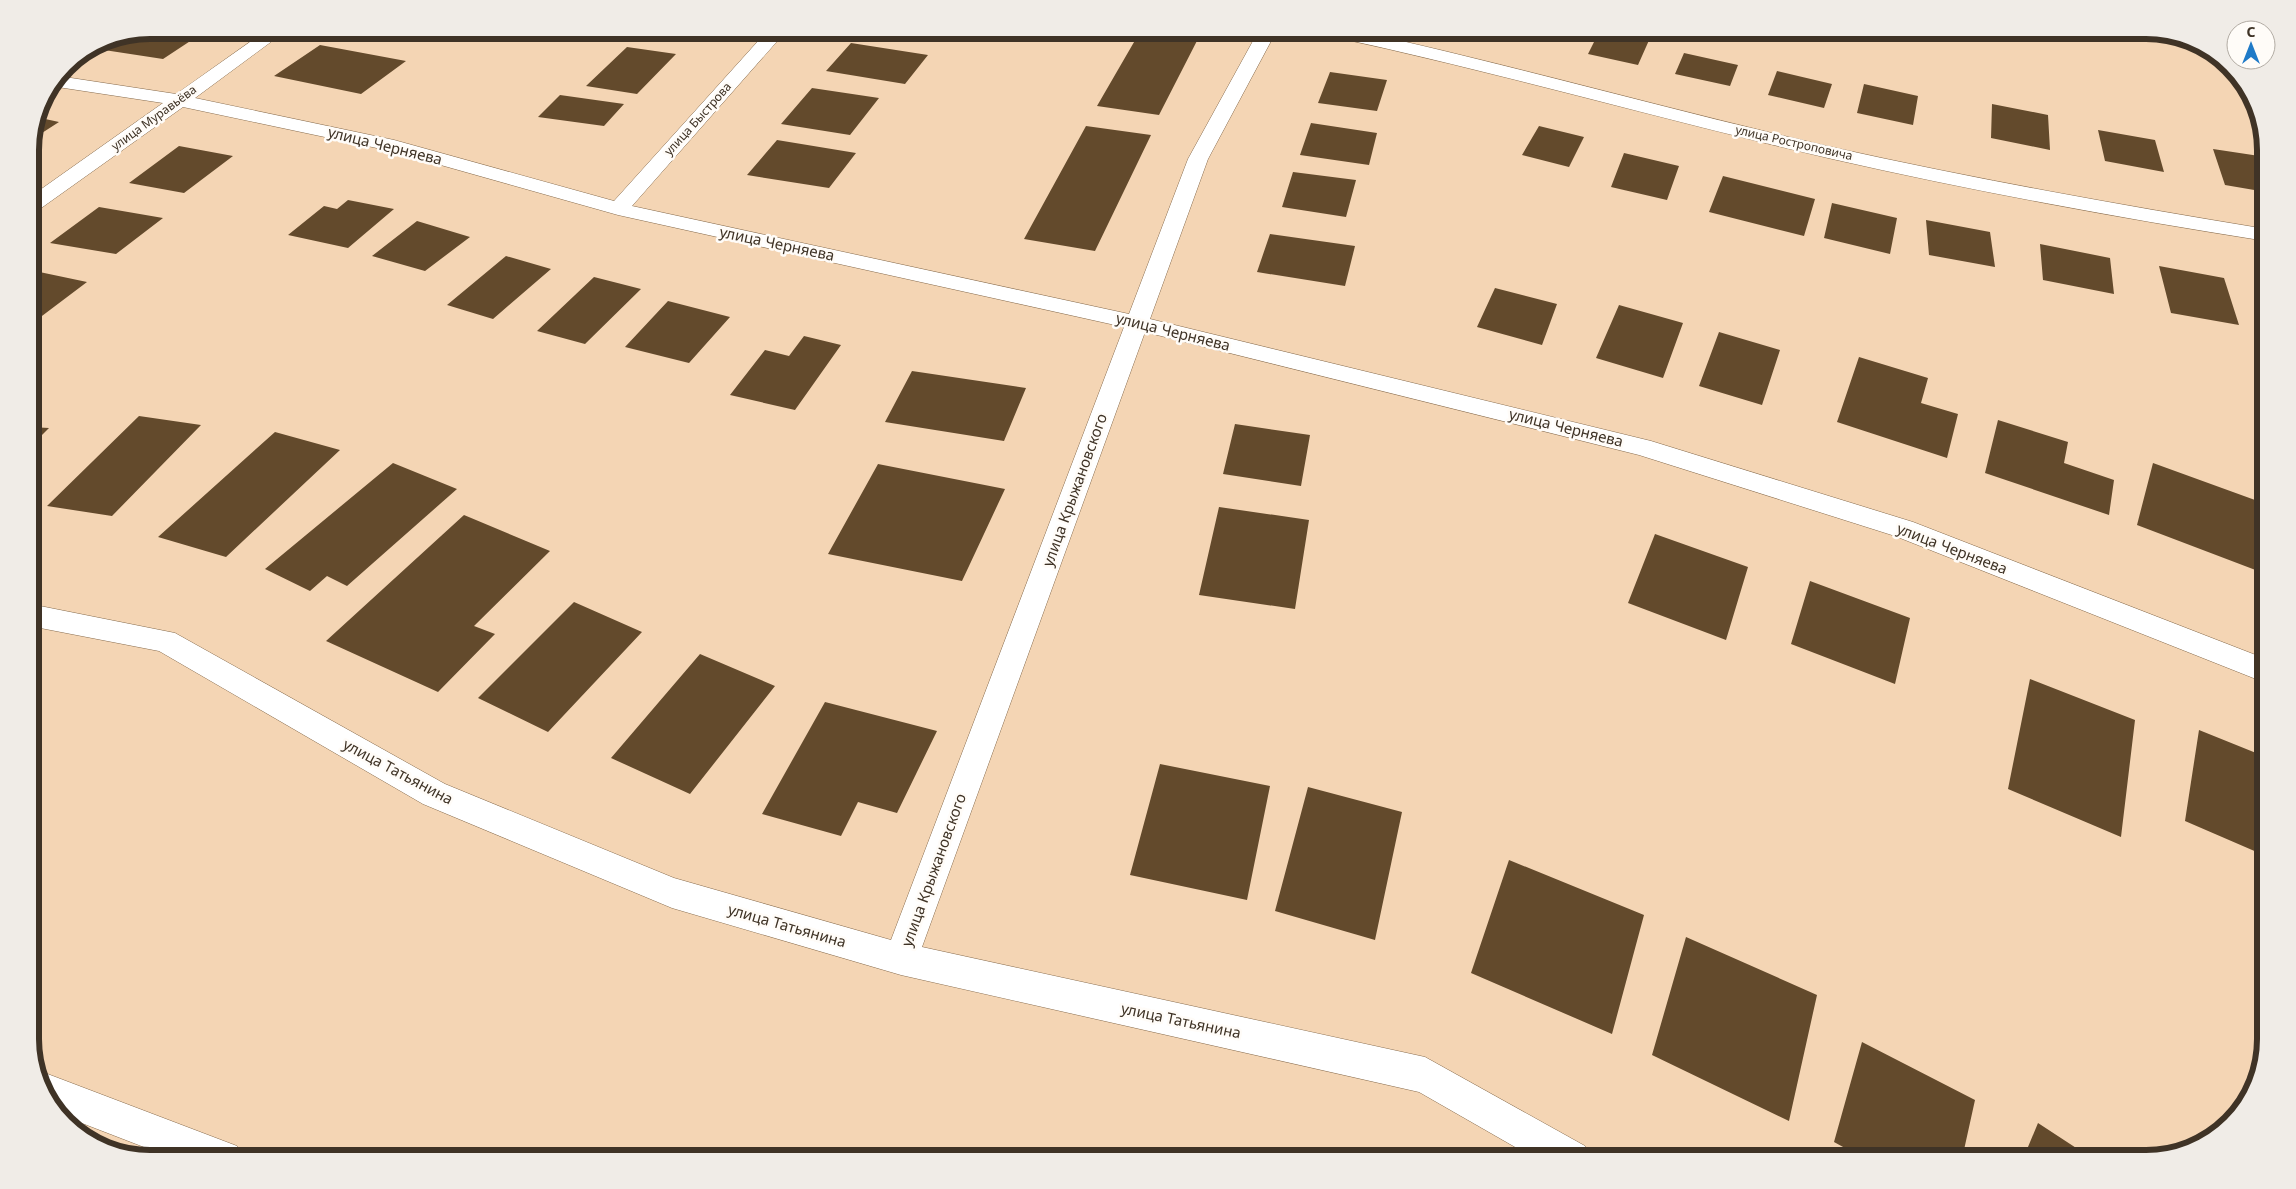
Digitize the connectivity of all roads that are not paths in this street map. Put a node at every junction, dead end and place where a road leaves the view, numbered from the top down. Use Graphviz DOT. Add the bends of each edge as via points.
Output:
graph roads {
  1 [pos="265,39"];
  2 [pos="770,39"];
  3 [pos="1263,39"];
  4 [pos="1364,39"];
  5 [pos="62,82"];
  6 [pos="178,100"];
  7 [pos="39,200"];
  8 [pos="618,209"];
  9 [pos="2257,234"];
  10 [pos="1138,323"];
  11 [pos="39,617"];
  12 [pos="2257,667"];
  13 [pos="901,959"];
  14 [pos="53,1094"];
  15 [pos="200,1150"];
  16 [pos="1556,1150"];
  1 -- 6 [label="street, улица Муравьёва"];
  2 -- 8 [label="street, улица Быстрова"];
  3 -- 10 [label="street, улица Крыжановского" via="1198,159"];
  4 -- 9 [label="street, улица Ростроповича" via="1829,152 2116,211"];
  5 -- 6 [label="street, улица Черняева"];
  6 -- 7 [label="street, улица Муравьёва"];
  6 -- 8 [label="street, улица Черняева" via="394,146"];
  8 -- 10 [label="street, улица Черняева"];
  10 -- 12 [label="street, улица Черняева" via="1642,447 1904,529"];
  10 -- 13 [label="street, улица Крыжановского"];
  11 -- 13 [label="street, улица Татьянина" via="165,641 434,794 672,893"];
  13 -- 16 [label="street, улица Татьянина" via="1426,1076"];
  14 -- 15 [label="street"];
}
